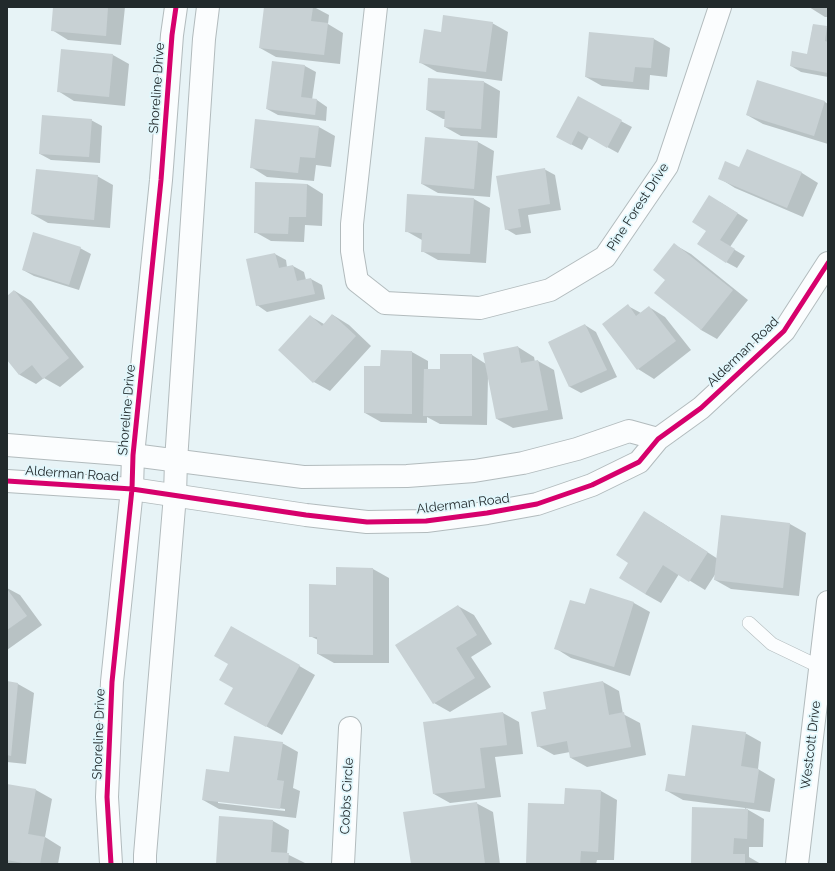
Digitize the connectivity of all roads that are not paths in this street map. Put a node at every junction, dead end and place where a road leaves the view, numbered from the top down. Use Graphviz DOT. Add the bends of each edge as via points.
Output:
graph roads {
  1 [pos="176,7"];
  2 [pos="208,7"];
  3 [pos="376,7"];
  4 [pos="720,7"];
  5 [pos="828,263"];
  6 [pos="658,439"];
  7 [pos="7,446"];
  8 [pos="133,455"];
  9 [pos="176,461"];
  10 [pos="7,481"];
  11 [pos="132,489"];
  12 [pos="175,495"];
  13 [pos="828,602"];
  14 [pos="749,623"];
  15 [pos="820,667"];
  16 [pos="350,728"];
  17 [pos="111,864"];
  18 [pos="145,864"];
  19 [pos="343,864"];
  20 [pos="797,864"];
  1 -- 8 [label="street, Shoreline Drive"];
  2 -- 9 [label="street"];
  3 -- 4 [label="street, Pine Forest Drive" via="352,224 352,251 357,281 385,303 480,308 550,290 605,257 667,166"];
  5 -- 6 [label="street, Alderman Road" via="784,331 701,408"];
  6 -- 9 [label="street, Alderman Road" via="629,430 577,449 523,464 407,476 302,477"];
  6 -- 12 [label="street, Alderman Road" via="639,462 592,485 537,504 426,521 366,522"];
  7 -- 8 [label="street, Alderman Road"];
  8 -- 9 [label="street, Alderman Road"];
  8 -- 11 [label="street, Shoreline Drive"];
  9 -- 12 [label="street"];
  10 -- 11 [label="street, Alderman Road"];
  11 -- 12 [label="street, Alderman Road"];
  11 -- 17 [label="street, Shoreline Drive" via="112,682 108,797"];
  12 -- 18 [label="street"];
  13 -- 15 [label="street, Westcott Drive"];
  14 -- 15 [label="lane" via="772,644"];
  15 -- 20 [label="street, Westcott Drive"];
  16 -- 19 [label="street, Cobbs Circle"];
}
